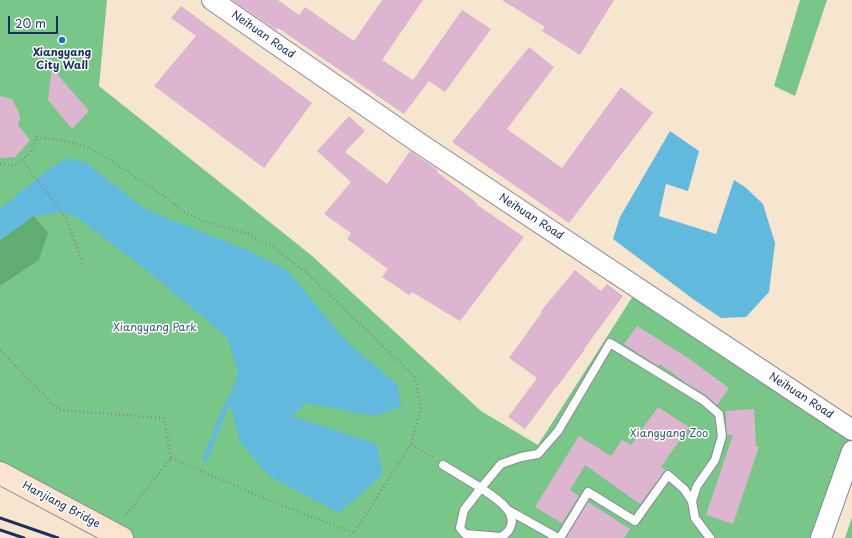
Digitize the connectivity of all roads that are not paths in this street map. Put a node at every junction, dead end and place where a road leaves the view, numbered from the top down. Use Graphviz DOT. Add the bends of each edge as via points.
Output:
graph roads {
  1 [pos="212,0"];
  2 [pos="852,430"];
  3 [pos="852,451"];
  4 [pos="443,465"];
  5 [pos="0,473"];
  6 [pos="481,488"];
  7 [pos="692,501"];
  8 [pos="508,510"];
  9 [pos="123,528"];
  10 [pos="464,536"];
  11 [pos="559,538"];
  12 [pos="710,538"];
  13 [pos="821,538"];
  1 -- 2 [label="street, Neihuan Road" via="422,145"];
  3 -- 13 [label="street"];
  4 -- 6 [label="lane"];
  5 -- 9 [label="main road, Hanjiang Bridge"];
  6 -- 7 [label="lane" via="501,464 521,456 538,454 558,431 610,343 703,400 719,414 722,436 715,460 697,486"];
  6 -- 8 [label="lane"];
  6 -- 10 [label="lane" via="464,510 460,528"];
  7 -- 11 [label="lane" via="684,489 668,475 635,521 588,492"];
  7 -- 12 [label="lane" via="695,518"];
  8 -- 10 [label="lane" via="512,520 510,529 501,537"];
  8 -- 11 [label="lane"];
}
